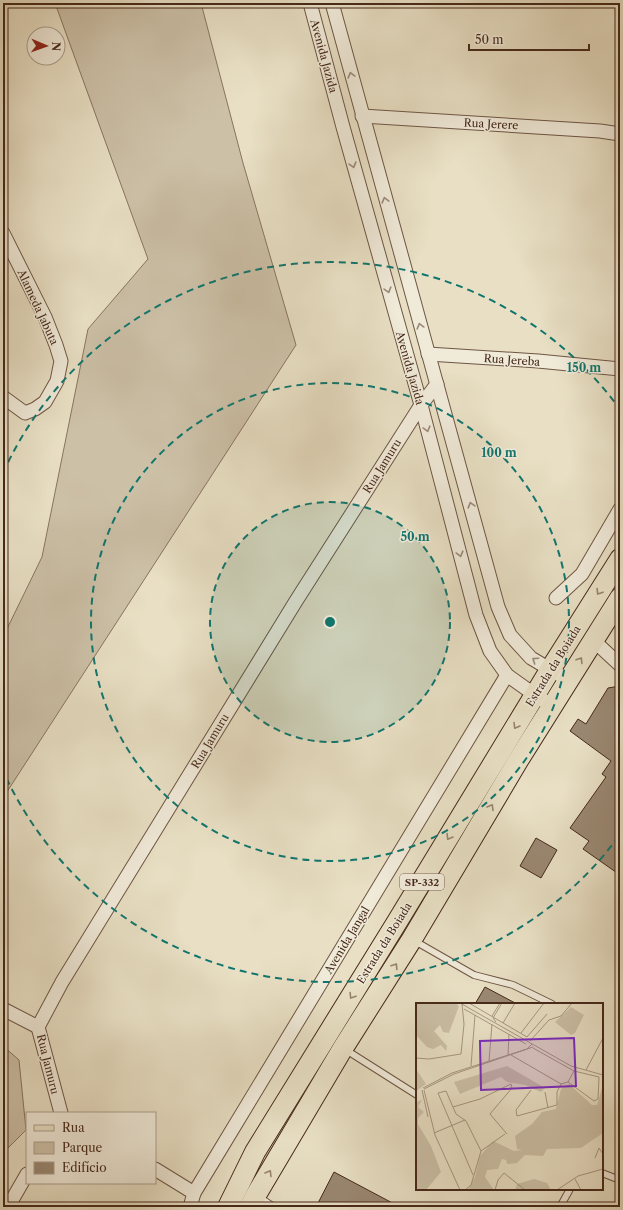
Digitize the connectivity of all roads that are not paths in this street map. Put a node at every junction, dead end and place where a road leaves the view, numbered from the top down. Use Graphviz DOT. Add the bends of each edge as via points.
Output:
graph roads {
  1 [pos="310,3"];
  2 [pos="332,3"];
  3 [pos="339,114"];
  4 [pos="362,116"];
  5 [pos="343,127"];
  6 [pos="620,134"];
  7 [pos="3,233"];
  8 [pos="428,354"];
  9 [pos="620,370"];
  10 [pos="437,384"];
  11 [pos="3,397"];
  12 [pos="421,405"];
  13 [pos="620,509"];
  14 [pos="620,558"];
  15 [pos="556,598"];
  16 [pos="620,598"];
  17 [pos="593,640"];
  18 [pos="620,665"];
  19 [pos="550,670"];
  20 [pos="507,675"];
  21 [pos="568,680"];
  22 [pos="535,695"];
  23 [pos="552,706"];
  24 [pos="412,939"];
  25 [pos="550,1003"];
  26 [pos="3,1008"];
  27 [pos="38,1026"];
  28 [pos="343,1048"];
  29 [pos="416,1094"];
  30 [pos="60,1112"];
  31 [pos="156,1170"];
  32 [pos="603,1173"];
  33 [pos="26,1176"];
  34 [pos="620,1180"];
  35 [pos="569,1190"];
  36 [pos="194,1193"];
  37 [pos="253,1201"];
  38 [pos="8,1207"];
  39 [pos="190,1207"];
  40 [pos="228,1207"];
  41 [pos="274,1207"];
  42 [pos="560,1207"];
  1 -- 3 [label="street, Avenida Jazida"];
  4 -- 2 [label="street, Avenida Jazida, one-way"];
  3 -- 4 [label="street, Rua Jerere" via="350,106 359,109"];
  3 -- 5 [label="street, Avenida Jazida"];
  4 -- 5 [label="street" via="362,123 355,130"];
  4 -- 6 [label="street, Rua Jerere"];
  8 -- 4 [label="street, Avenida Jazida, one-way"];
  5 -- 12 [label="street, Avenida Jazida, one-way"];
  7 -- 11 [label="street, Alameda Jabuta" via="45,317 61,361 57,381 45,402 35,409 25,413"];
  8 -- 9 [label="street, Rua Jereba" via="538,361"];
  8 -- 10 [label="street, Avenida Jazida"];
  10 -- 12 [label="street, Rua Jamuru"];
  19 -- 10 [label="street, Avenida Jazida, one-way" via="531,658 510,635 498,608"];
  12 -- 20 [label="street, Avenida Jazida, one-way" via="476,615 490,651"];
  12 -- 27 [label="street, Rua Jamuru" via="296,601 62,982"];
  13 -- 15 [label="street" via="582,574"];
  14 -- 19 [label="main road, Estrada da Boiada / SP-332, one-way"];
  16 -- 17 [label="main road, Estrada da Boiada / SP-332"];
  17 -- 18 [label="street"];
  21 -- 17 [label="main road, Estrada da Boiada / SP-332, one-way"];
  19 -- 21 [label="street, Avenida Jazida"];
  19 -- 22 [label="main road, Estrada da Boiada / SP-332"];
  20 -- 22 [label="street, Avenida Jazida"];
  20 -- 36 [label="street, Avenida Jangal"];
  21 -- 23 [label="main road, Estrada da Boiada / SP-332"];
  22 -- 23 [label="street, Avenida Jazida"];
  22 -- 40 [label="main road, Estrada da Boiada / SP-332, one-way" via="255,1152"];
  24 -- 23 [label="main road, Estrada da Boiada / SP-332, one-way"];
  24 -- 25 [label="lane" via="474,976 513,985"];
  28 -- 24 [label="main road, Estrada da Boiada / SP-332, one-way"];
  26 -- 27 [label="street"];
  27 -- 30 [label="street, Rua Jamuru"];
  28 -- 29 [label="lane"];
  37 -- 28 [label="main road, Estrada da Boiada / SP-332, one-way"];
  31 -- 36 [label="street"];
  32 -- 34 [label="lane"];
  33 -- 38 [label="street"];
  35 -- 42 [label="lane"];
  36 -- 39 [label="street, Avenida Jangal"];
  37 -- 41 [label="lane"];
}
